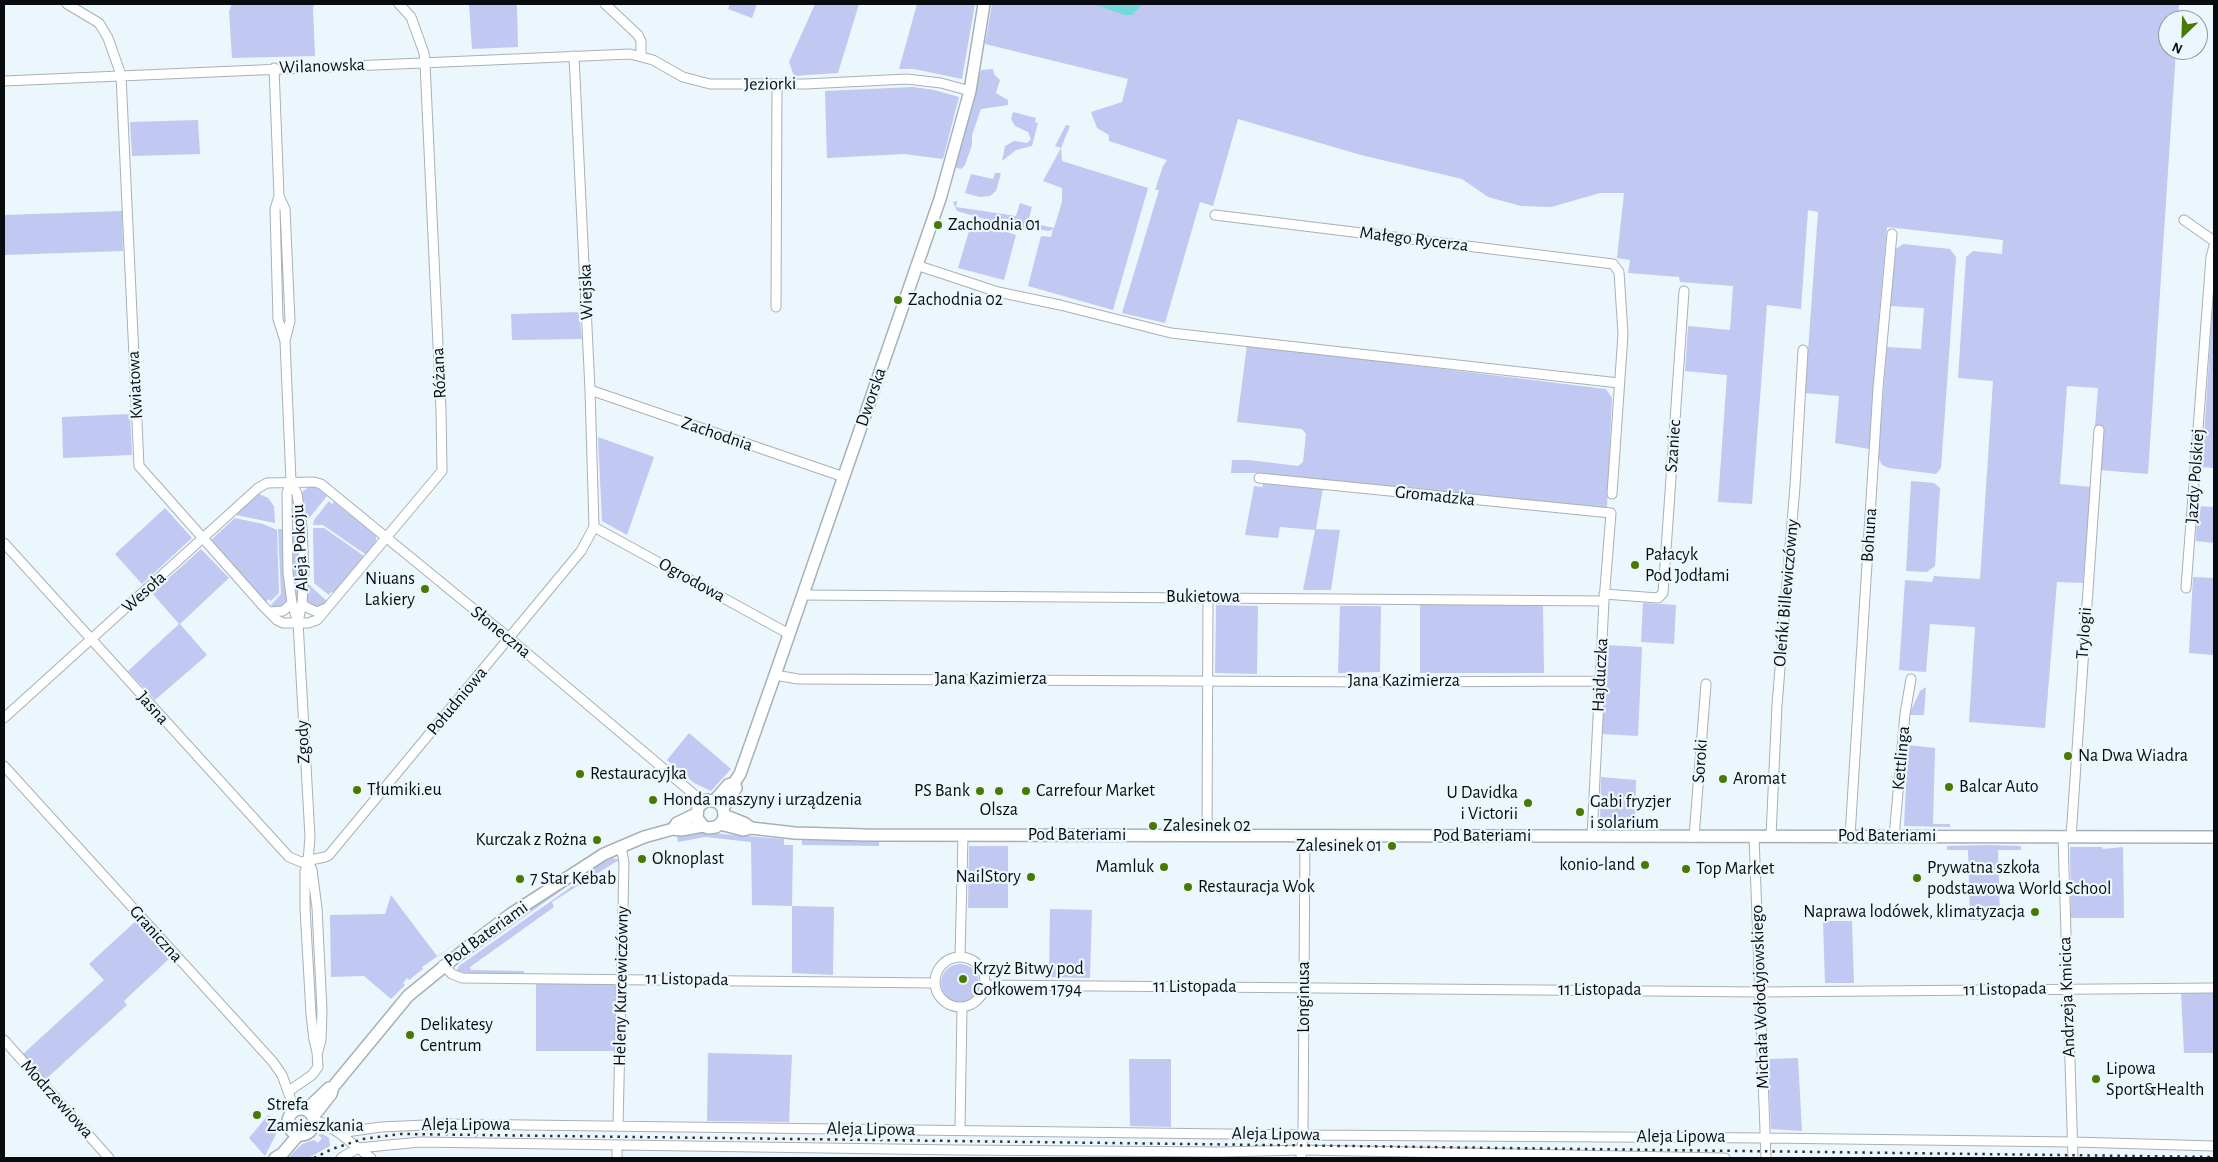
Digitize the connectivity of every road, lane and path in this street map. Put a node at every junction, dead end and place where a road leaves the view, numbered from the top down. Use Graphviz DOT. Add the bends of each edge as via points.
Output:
graph roads {
  1 [pos="67,4"];
  2 [pos="399,4"];
  3 [pos="605,4"];
  4 [pos="984,4"];
  5 [pos="641,55"];
  6 [pos="574,56"];
  7 [pos="425,63"];
  8 [pos="274,68"];
  9 [pos="121,75"];
  10 [pos="4,81"];
  11 [pos="777,84"];
  12 [pos="970,90"];
  13 [pos="1215,215"];
  14 [pos="2184,220"];
  15 [pos="1892,234"];
  16 [pos="2214,241"];
  17 [pos="2214,246"];
  18 [pos="916,265"];
  19 [pos="1684,291"];
  20 [pos="776,307"];
  21 [pos="1803,350"];
  22 [pos="1619,383"];
  23 [pos="590,390"];
  24 [pos="2099,430"];
  25 [pos="844,477"];
  26 [pos="1259,478"];
  27 [pos="291,481"];
  28 [pos="1612,494"];
  29 [pos="1611,513"];
  30 [pos="594,527"];
  31 [pos="386,538"];
  32 [pos="202,539"];
  33 [pos="4,543"];
  34 [pos="2186,588"];
  35 [pos="803,595"];
  36 [pos="1208,597"];
  37 [pos="1604,598"];
  38 [pos="1658,598"];
  39 [pos="292,603"];
  40 [pos="302,603"];
  41 [pos="328,607"];
  42 [pos="269,612"];
  43 [pos="298,622"];
  44 [pos="789,634"];
  45 [pos="509,638"];
  46 [pos="91,639"];
  47 [pos="775,675"];
  48 [pos="1912,679"];
  49 [pos="1208,680"];
  50 [pos="1599,680"];
  51 [pos="1706,684"];
  52 [pos="4,718"];
  53 [pos="4,766"];
  54 [pos="717,810"];
  55 [pos="696,814"];
  56 [pos="702,826"];
  57 [pos="673,829"];
  58 [pos="1207,835"];
  59 [pos="963,836"];
  60 [pos="1305,836"];
  61 [pos="1592,836"];
  62 [pos="1754,836"];
  63 [pos="1771,836"];
  64 [pos="1850,836"];
  65 [pos="1894,836"];
  66 [pos="2067,836"];
  67 [pos="1694,837"];
  68 [pos="2214,837"];
  69 [pos="621,846"];
  70 [pos="308,861"];
  71 [pos="960,958"];
  72 [pos="443,965"];
  73 [pos="621,978"];
  74 [pos="935,983"];
  75 [pos="985,985"];
  76 [pos="1304,988"];
  77 [pos="2066,988"];
  78 [pos="2214,988"];
  79 [pos="1760,992"];
  80 [pos="962,1008"];
  81 [pos="4,1040"];
  82 [pos="289,1091"];
  83 [pos="307,1114"];
  84 [pos="618,1126"];
  85 [pos="960,1130"];
  86 [pos="295,1131"];
  87 [pos="338,1133"];
  88 [pos="1303,1135"];
  89 [pos="1766,1138"];
  90 [pos="2073,1142"];
  91 [pos="617,1145"];
  92 [pos="2214,1146"];
  93 [pos="358,1148"];
  94 [pos="958,1154"];
  95 [pos="1302,1154"];
  96 [pos="109,1158"];
  97 [pos="275,1158"];
  98 [pos="341,1158"];
  99 [pos="371,1158"];
  100 [pos="617,1158"];
  101 [pos="1726,1158"];
  102 [pos="1766,1158"];
  103 [pos="2073,1158"];
  1 -- 9 [label="street, Kwiatowa" via="98,23 108,38"];
  2 -- 7 [label="street, Różana" via="411,17"];
  3 -- 5 [label="street" via="638,35"];
  4 -- 12 [label="street, Dworska"];
  5 -- 6 [label="street, Wilanowska"];
  5 -- 11 [label="street, Jeziorki" via="683,77 704,83"];
  6 -- 7 [label="street, Wilanowska"];
  6 -- 23 [label="street, Wiejska"];
  7 -- 8 [label="street, Wilanowska"];
  7 -- 31 [label="street, Różana" via="443,465 438,477"];
  8 -- 9 [label="street, Wilanowska"];
  8 -- 27 [label="street, Aleja Pokoju" via="279,196 275,209 282,273 278,319 286,341"];
  9 -- 10 [label="street, Wilanowska"];
  9 -- 32 [label="street, Kwiatowa" via="139,466"];
  11 -- 12 [label="street, Jeziorki" via="907,79"];
  11 -- 20 [label="street"];
  12 -- 18 [label="street, Dworska" via="940,199"];
  13 -- 22 [label="street, Małego Rycerza" via="1613,264 1619,272 1621,291 1623,334"];
  14 -- 16 [label="street"];
  15 -- 64 [label="street, Bohuna" via="1878,388"];
  17 -- 34 [label="street, Jazdy Polskiej"];
  18 -- 22 [label="street" via="998,292 1060,304 1172,333"];
  18 -- 25 [label="street, Dworska"];
  19 -- 38 [label="street, Szaniec" via="1664,588"];
  21 -- 63 [label="street, Oleńki Billewiczówny" via="1777,705"];
  22 -- 28 [label="street"];
  23 -- 25 [label="street, Zachodnia"];
  23 -- 30 [label="street, Wiejska"];
  24 -- 66 [label="street, Trylogii"];
  25 -- 35 [label="street, Dworska"];
  26 -- 29 [label="street, Gromadzka"];
  27 -- 31 [label="street, Słoneczna" via="322,484"];
  27 -- 32 [label="street, Wesoła" via="267,483 258,488"];
  27 -- 39 [label="street, Aleja Pokoju" via="287,493 286,528"];
  27 -- 40 [label="street, Aleja Pokoju" via="297,494 302,527"];
  29 -- 37 [label="street, Hajduczka"];
  30 -- 44 [label="street, Ogrodowa"];
  30 -- 45 [label="street, Południowa" via="581,551"];
  31 -- 41 [label="street, Różana"];
  31 -- 45 [label="street, Słoneczna"];
  32 -- 42 [label="street, Kwiatowa"];
  32 -- 46 [label="street, Wesoła"];
  33 -- 46 [label="street, Jasna"];
  35 -- 36 [label="street, Bukietowa"];
  35 -- 44 [label="street, Dworska"];
  36 -- 37 [label="street, Bukietowa"];
  36 -- 49 [label="street"];
  37 -- 38 [label="street, Bukietowa"];
  37 -- 50 [label="street, Hajduczka"];
  39 -- 42 [label="street" via="283,611"];
  39 -- 43 [label="street, Aleja Pokoju"];
  40 -- 41 [label="street" via="317,612"];
  40 -- 43 [label="street, Aleja Pokoju"];
  41 -- 43 [label="street, Różana" via="314,621"];
  42 -- 43 [label="street, Kwiatowa" via="280,622"];
  43 -- 70 [label="street, Zgody" via="310,837"];
  44 -- 47 [label="street, Dworska"];
  45 -- 54 [label="street, Słoneczna"];
  45 -- 70 [label="street, Południowa" via="329,855"];
  46 -- 52 [label="street, Wesoła"];
  46 -- 70 [label="street, Jasna" via="289,857"];
  47 -- 49 [label="street, Jana Kazimierza" via="798,679"];
  47 -- 54 [label="street, Dworska" via="734,783 735,790"];
  48 -- 65 [label="street, Kettlinga"];
  49 -- 50 [label="street, Jana Kazimierza"];
  49 -- 58 [label="street"];
  50 -- 61 [label="street, Hajduczka"];
  51 -- 67 [label="street, Soroki"];
  53 -- 82 [label="street, Graniczna" via="273,1062"];
  54 -- 55 [label="street, Pod Bateriami" via="698,807"];
  54 -- 56 [label="street, Pod Bateriami" via="712,828"];
  54 -- 59 [label="street, Pod Bateriami" via="750,828 795,833"];
  55 -- 56 [label="street"];
  55 -- 57 [label="street, Pod Bateriami" via="677,823"];
  56 -- 57 [label="street, Pod Bateriami"];
  57 -- 69 [label="street, Pod Bateriami"];
  58 -- 59 [label="street, Pod Bateriami"];
  58 -- 60 [label="street, Pod Bateriami"];
  59 -- 71 [label="street"];
  60 -- 61 [label="street, Pod Bateriami"];
  60 -- 76 [label="street, Longinusa"];
  61 -- 67 [label="street, Pod Bateriami"];
  62 -- 63 [label="street, Pod Bateriami"];
  62 -- 67 [label="street, Pod Bateriami"];
  62 -- 79 [label="street, Michała Wołodyjowskiego"];
  63 -- 64 [label="street, Pod Bateriami"];
  64 -- 65 [label="street, Pod Bateriami"];
  65 -- 66 [label="street, Pod Bateriami"];
  66 -- 68 [label="street, Pod Bateriami"];
  66 -- 77 [label="street, Andrzeja Kmicica"];
  69 -- 72 [label="street, Pod Bateriami" via="592,860 511,914"];
  69 -- 73 [label="street, Heleny Kurcewiczówny" via="624,863"];
  70 -- 82 [label="street, Zgody" via="317,908 321,1040 316,1071"];
  71 -- 74 [label="street" via="941,966"];
  71 -- 75 [label="street" via="969,959 981,969"];
  72 -- 73 [label="street, 11 Listopada" via="462,978"];
  72 -- 83 [label="street, Pod Bateriami" via="408,996 333,1087 331,1094"];
  73 -- 74 [label="street, 11 Listopada"];
  73 -- 84 [label="street, Heleny Kurcewiczówny"];
  74 -- 80 [label="street" via="943,1002"];
  75 -- 76 [label="street, 11 Listopada"];
  75 -- 80 [label="street" via="982,995 973,1004"];
  76 -- 79 [label="street, 11 Listopada"];
  76 -- 88 [label="street, Longinusa"];
  77 -- 78 [label="street, 11 Listopada"];
  77 -- 79 [label="street, 11 Listopada"];
  77 -- 90 [label="street, Andrzeja Kmicica"];
  79 -- 89 [label="street, Michała Wołodyjowskiego"];
  80 -- 85 [label="street"];
  81 -- 96 [label="street, Modrzewiowa"];
  82 -- 83 [label="street, Graniczna"];
  83 -- 86 [label="street" via="310,1131"];
  83 -- 86 [label="street" via="290,1116"];
  83 -- 87 [label="street"];
  84 -- 85 [label="street, Aleja Lipowa"];
  84 -- 87 [label="street, Aleja Lipowa" via="448,1124 381,1126"];
  85 -- 88 [label="street, Aleja Lipowa"];
  86 -- 97 [label="street" via="277,1150"];
  87 -- 93 [label="street"];
  88 -- 89 [label="street, Aleja Lipowa"];
  88 -- 95 [label="street, Longinusa"];
  89 -- 90 [label="street, Aleja Lipowa"];
  89 -- 102 [label="street, Michała Wołodyjowskiego"];
  90 -- 92 [label="street, Aleja Lipowa"];
  90 -- 103 [label="street, Andrzeja Kmicica"];
  91 -- 93 [label="street, Aleja Lipowa" via="420,1142"];
  91 -- 94 [label="street, Aleja Lipowa"];
  91 -- 100 [label="street"];
  93 -- 98 [label="street"];
  93 -- 99 [label="street"];
  94 -- 95 [label="street, Aleja Lipowa"];
  95 -- 101 [label="street, Aleja Lipowa"];
}
